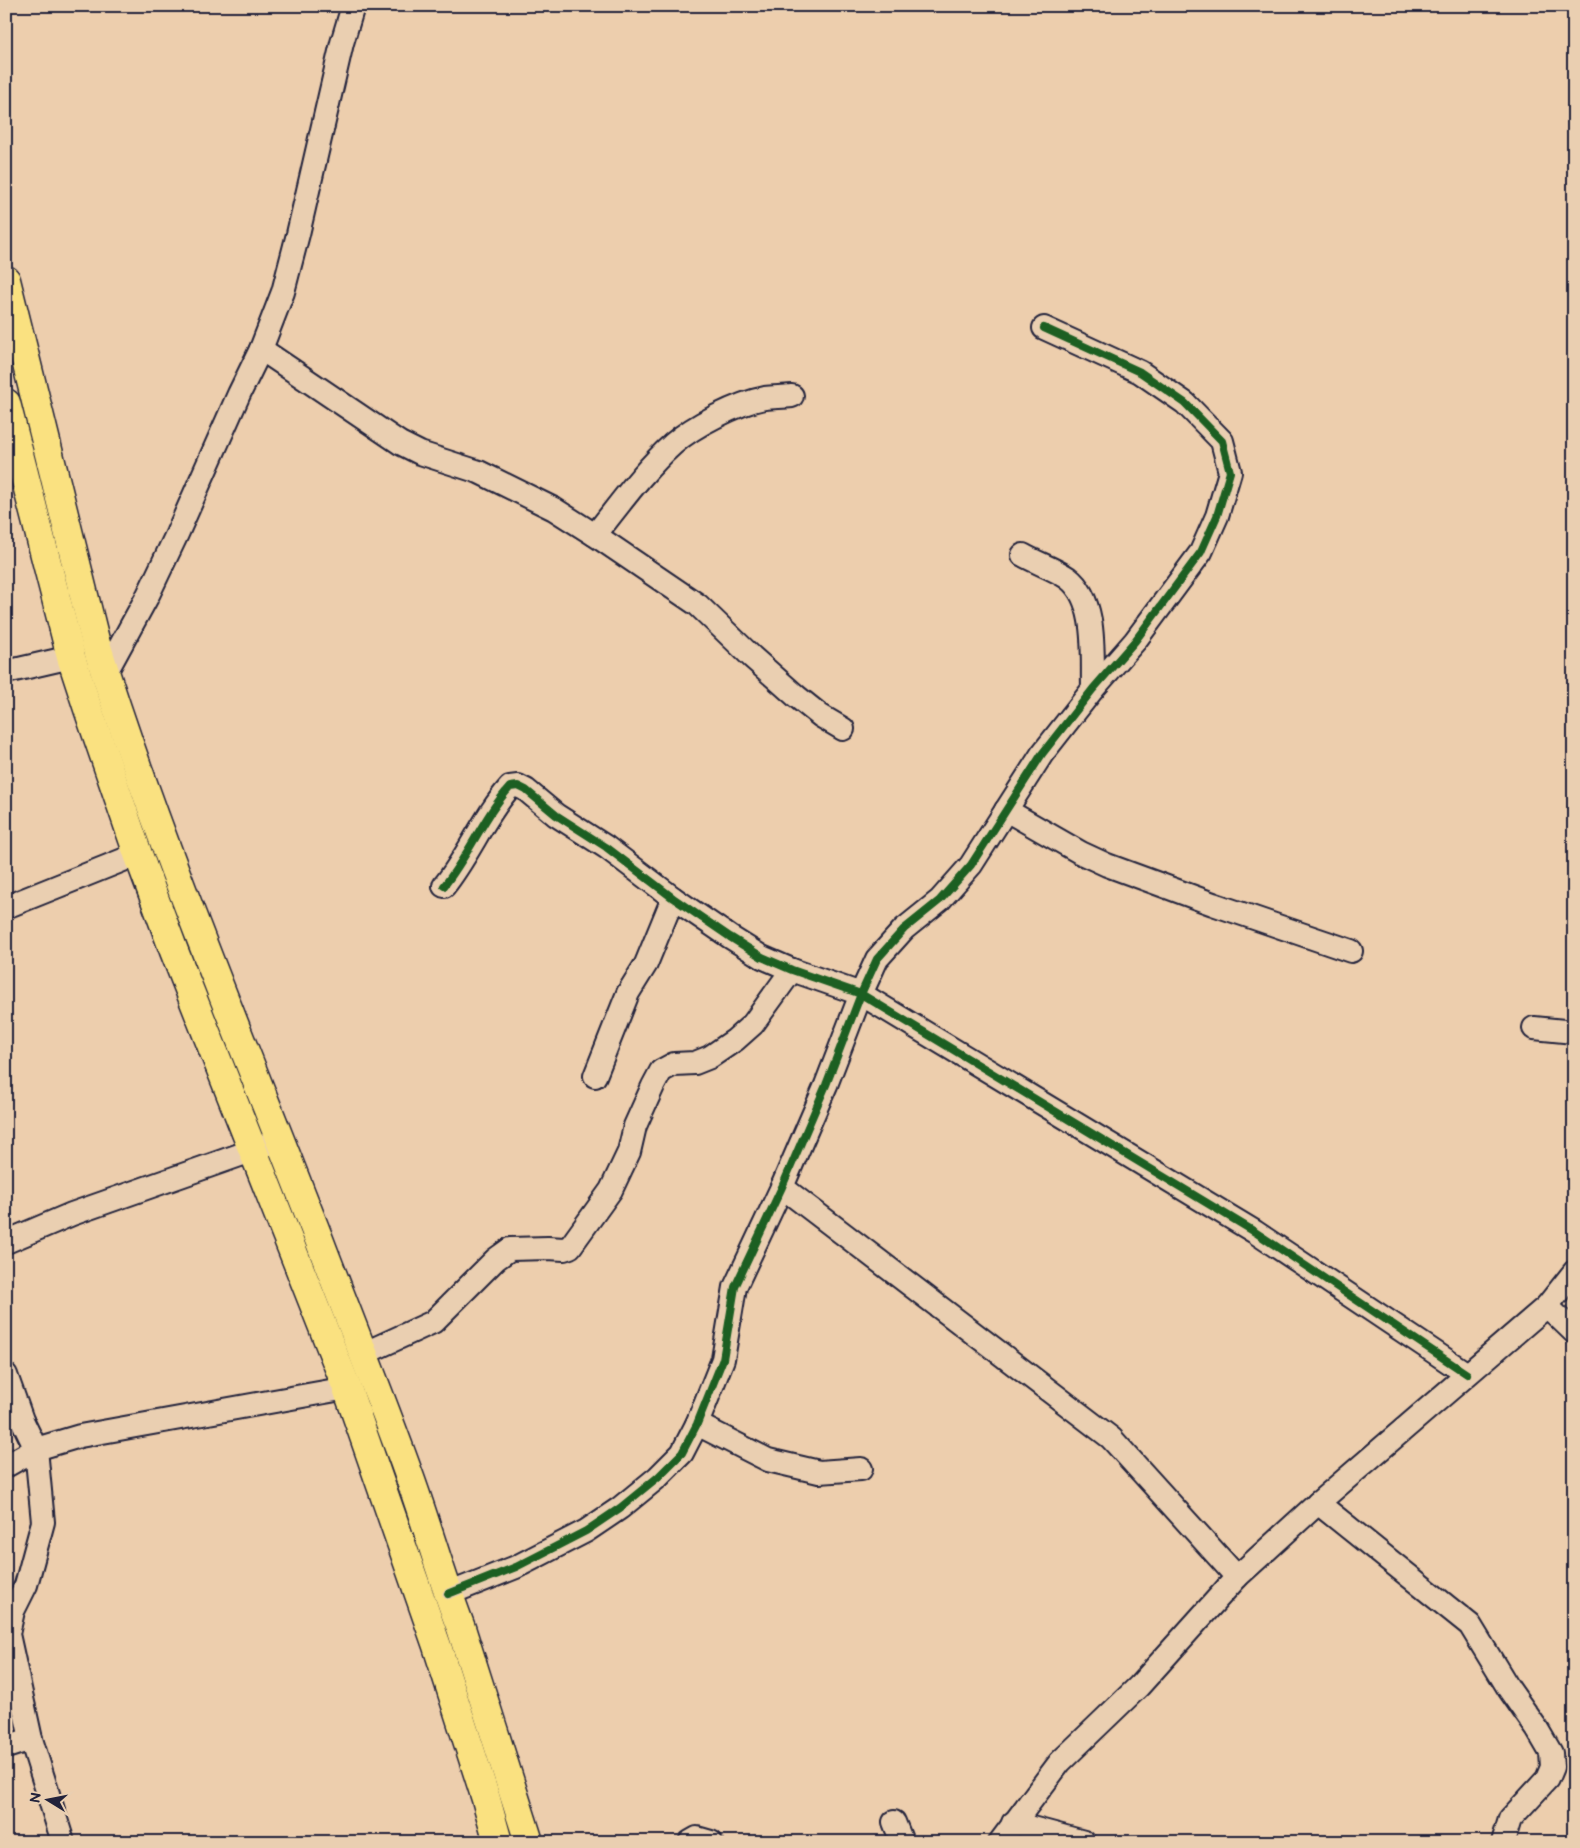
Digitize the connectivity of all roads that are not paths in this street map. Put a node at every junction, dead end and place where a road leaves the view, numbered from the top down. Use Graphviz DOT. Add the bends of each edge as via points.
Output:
graph roads {
  1 [pos="353,6"];
  2 [pos="6,280"];
  3 [pos="1044,328"];
  4 [pos="261,349"];
  5 [pos="792,396"];
  6 [pos="6,403"];
  7 [pos="595,535"];
  8 [pos="1023,555"];
  9 [pos="71,657"];
  10 [pos="6,672"];
  11 [pos="105,674"];
  12 [pos="1093,689"];
  13 [pos="843,730"];
  14 [pos="1006,810"];
  15 [pos="138,854"];
  16 [pos="444,886"];
  17 [pos="672,898"];
  18 [pos="6,907"];
  19 [pos="1351,951"];
  20 [pos="792,970"];
  21 [pos="861,994"];
  22 [pos="1534,1028"];
  23 [pos="1574,1032"];
  24 [pos="595,1076"];
  25 [pos="280,1139"];
  26 [pos="254,1150"];
  27 [pos="782,1187"];
  28 [pos="6,1242"];
  29 [pos="1574,1272"];
  30 [pos="1547,1306"];
  31 [pos="1574,1332"];
  32 [pos="363,1354"];
  33 [pos="1467,1374"];
  34 [pos="6,1375"];
  35 [pos="348,1388"];
  36 [pos="697,1424"];
  37 [pos="36,1449"];
  38 [pos="6,1466"];
  39 [pos="861,1469"];
  40 [pos="1318,1503"];
  41 [pos="1237,1577"];
  42 [pos="448,1594"];
  43 [pos="31,1739"];
  44 [pos="6,1747"];
  45 [pos="1013,1823"];
  46 [pos="62,1842"];
  47 [pos="498,1842"];
  48 [pos="529,1842"];
  49 [pos="690,1842"];
  50 [pos="711,1842"];
  51 [pos="1000,1842"];
  52 [pos="1084,1842"];
  53 [pos="1503,1842"];
  1 -- 4 [label="street" via="298,234 282,292"];
  2 -- 11 [label="highway"];
  3 -- 12 [label="street" via="1140,372 1185,403 1222,441 1230,472 1217,516 1201,552 1135,641"];
  4 -- 7 [label="street" via="400,443 479,472 554,509"];
  4 -- 11 [label="street" via="147,598"];
  5 -- 7 [label="street" via="764,398 695,428 648,468"];
  6 -- 9 [label="highway"];
  7 -- 13 [label="street" via="698,605 796,696"];
  8 -- 12 [label="street" via="1069,579 1082,596 1091,620"];
  9 -- 10 [label="street"];
  9 -- 15 [label="highway"];
  11 -- 25 [label="highway" via="154,818"];
  12 -- 14 [label="street" via="1042,754"];
  14 -- 19 [label="street" via="1107,865"];
  14 -- 21 [label="street" via="971,865 940,900 904,928 877,960"];
  15 -- 18 [label="street"];
  15 -- 26 [label="highway"];
  16 -- 17 [label="street" via="500,798 510,787 518,786"];
  17 -- 20 [label="street" via="762,957"];
  17 -- 24 [label="street" via="646,964 628,993"];
  20 -- 21 [label="street"];
  20 -- 32 [label="street" via="752,1024 735,1040 702,1060 674,1064 662,1071 635,1126 629,1152 610,1190 570,1247 510,1250 496,1259 433,1322"];
  21 -- 27 [label="street"];
  21 -- 33 [label="street" via="1255,1232"];
  22 -- 23 [label="street"];
  25 -- 26 [label="street"];
  25 -- 32 [label="highway"];
  26 -- 28 [label="street" via="72,1214"];
  26 -- 35 [label="highway"];
  27 -- 36 [label="street" via="735,1287 723,1359"];
  27 -- 41 [label="street" via="1111,1438"];
  29 -- 30 [label="street"];
  30 -- 31 [label="street"];
  30 -- 33 [label="street"];
  32 -- 42 [label="highway" via="410,1478"];
  33 -- 40 [label="street"];
  34 -- 37 [label="street"];
  35 -- 37 [label="street" via="80,1436"];
  35 -- 47 [label="highway" via="437,1646"];
  36 -- 39 [label="street" via="768,1460 819,1472"];
  36 -- 42 [label="street" via="682,1453 620,1508 586,1531 516,1567"];
  37 -- 38 [label="street"];
  37 -- 43 [label="street" via="43,1522 26,1585 13,1611 8,1634"];
  40 -- 41 [label="street"];
  40 -- 53 [label="street" via="1470,1626 1538,1729 1551,1753 1552,1767 1547,1778 1510,1819"];
  41 -- 45 [label="street" via="1139,1686 1060,1762"];
  42 -- 48 [label="highway"];
  43 -- 44 [label="street"];
  43 -- 46 [label="street"];
  45 -- 51 [label="street"];
  45 -- 52 [label="street"];
  49 -- 50 [label="street" via="697,1838"];
}
